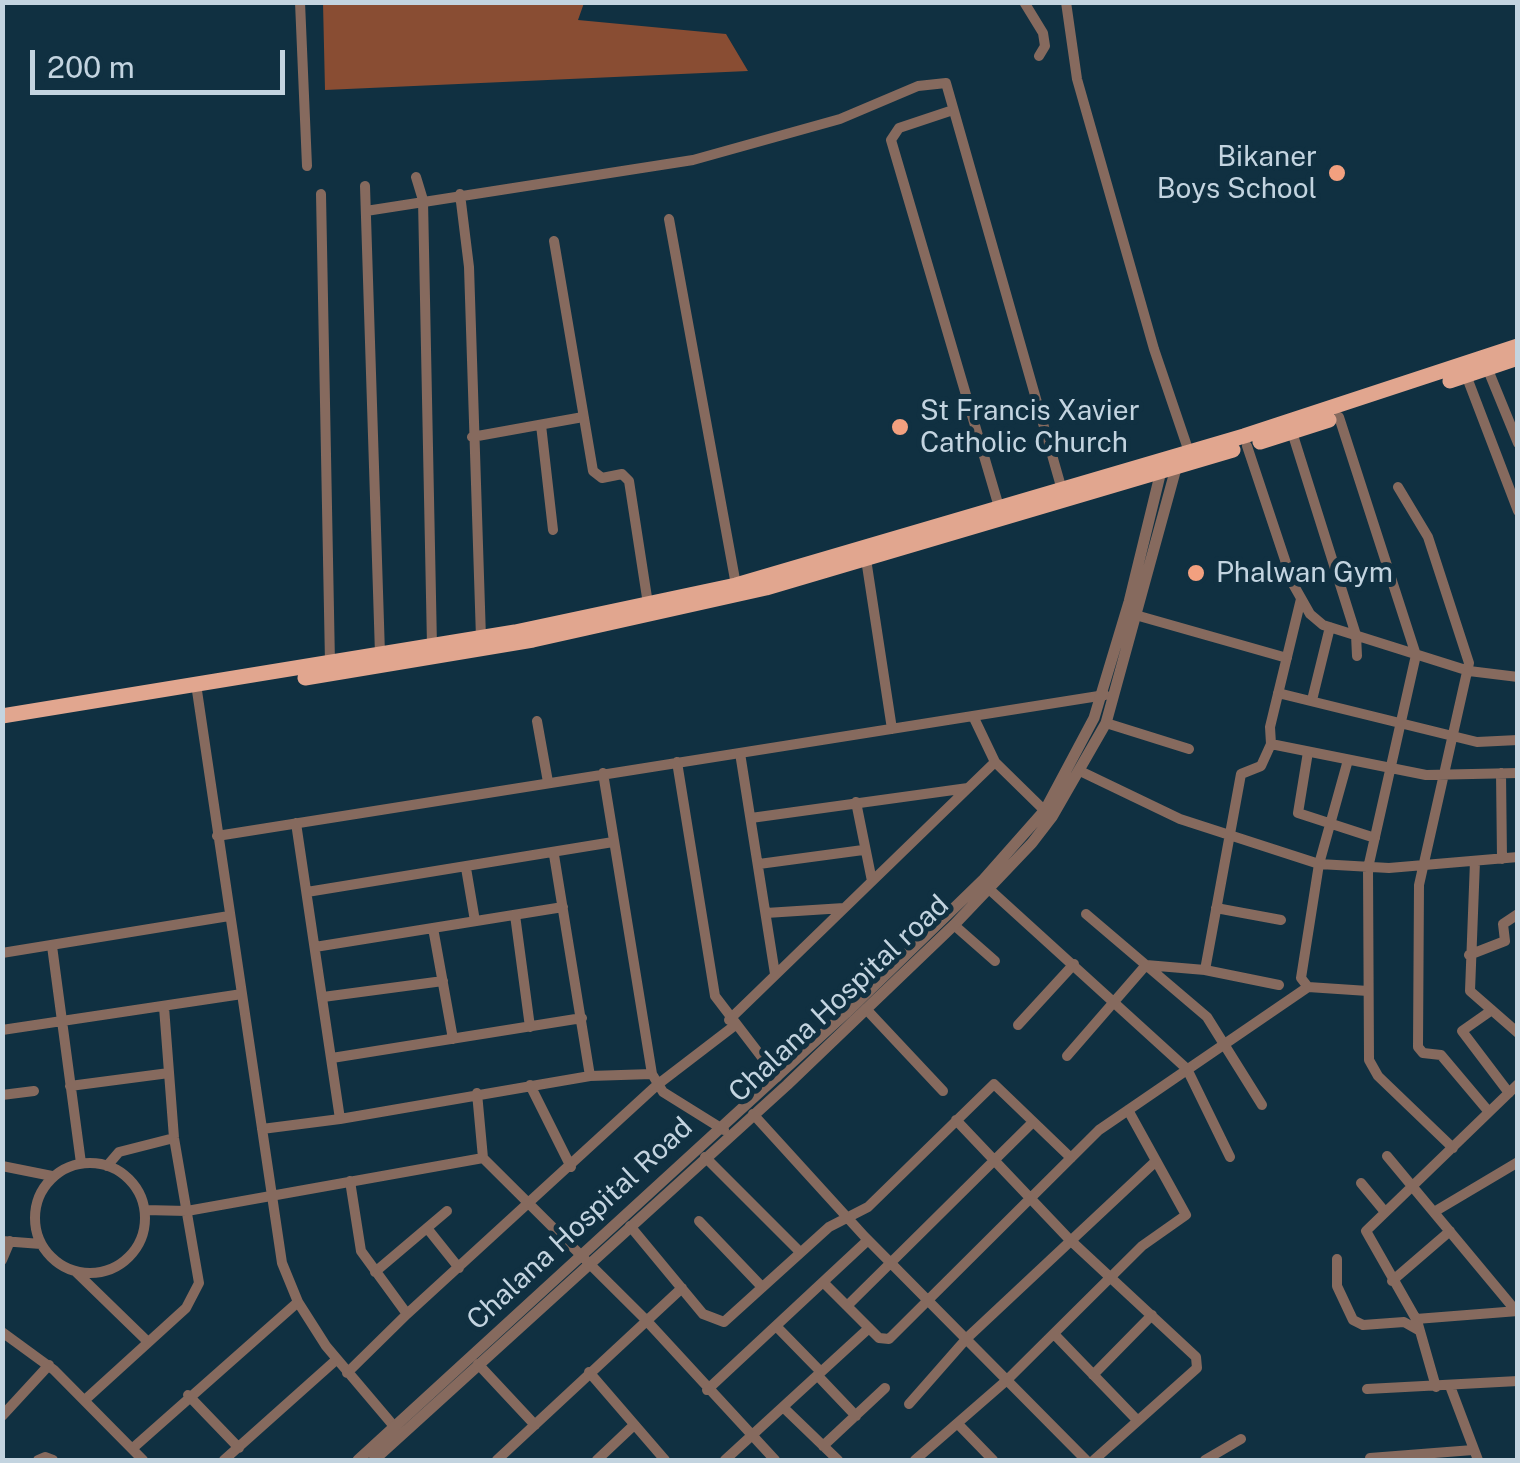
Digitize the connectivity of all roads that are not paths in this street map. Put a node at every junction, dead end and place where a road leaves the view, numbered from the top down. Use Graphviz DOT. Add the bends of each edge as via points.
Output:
graph roads {
  1 [pos="300,2"];
  2 [pos="1024,2"];
  3 [pos="1066,2"];
  4 [pos="1040,56"];
  5 [pos="954,110"];
  6 [pos="307,166"];
  7 [pos="416,177"];
  8 [pos="364,186"];
  9 [pos="322,194"];
  10 [pos="460,194"];
  11 [pos="423,200"];
  12 [pos="366,211"];
  13 [pos="670,219"];
  14 [pos="554,241"];
  15 [pos="1518,346"];
  16 [pos="1518,358"];
  17 [pos="1486,363"];
  18 [pos="1466,375"];
  19 [pos="583,417"];
  20 [pos="1339,417"];
  21 [pos="541,425"];
  22 [pos="1292,432"];
  23 [pos="472,437"];
  24 [pos="1518,443"];
  25 [pos="1247,446"];
  26 [pos="1174,461"];
  27 [pos="1398,487"];
  28 [pos="1062,490"];
  29 [pos="999,507"];
  30 [pos="1518,511"];
  31 [pos="554,530"];
  32 [pos="866,559"];
  33 [pos="736,585"];
  34 [pos="1301,598"];
  35 [pos="648,604"];
  36 [pos="1139,616"];
  37 [pos="1330,627"];
  38 [pos="1356,635"];
  39 [pos="480,638"];
  40 [pos="432,646"];
  41 [pos="380,654"];
  42 [pos="1416,655"];
  43 [pos="1357,656"];
  44 [pos="1286,658"];
  45 [pos="330,663"];
  46 [pos="1469,670"];
  47 [pos="1518,677"];
  48 [pos="197,689"];
  49 [pos="1117,692"];
  50 [pos="1278,693"];
  51 [pos="1100,696"];
  52 [pos="1312,700"];
  53 [pos="2,716"];
  54 [pos="973,716"];
  55 [pos="1400,720"];
  56 [pos="537,721"];
  57 [pos="1106,723"];
  58 [pos="2,726"];
  59 [pos="892,729"];
  60 [pos="1452,737"];
  61 [pos="1518,740"];
  62 [pos="1271,744"];
  63 [pos="1190,749"];
  64 [pos="1308,752"];
  65 [pos="740,753"];
  66 [pos="1348,760"];
  67 [pos="677,762"];
  68 [pos="996,762"];
  69 [pos="1391,768"];
  70 [pos="1080,771"];
  71 [pos="603,773"];
  72 [pos="1518,773"];
  73 [pos="1501,774"];
  74 [pos="1442,777"];
  75 [pos="548,782"];
  76 [pos="969,788"];
  77 [pos="856,802"];
  78 [pos="1048,814"];
  79 [pos="751,818"];
  80 [pos="296,823"];
  81 [pos="1333,823"];
  82 [pos="218,836"];
  83 [pos="1229,836"];
  84 [pos="1375,838"];
  85 [pos="613,842"];
  86 [pos="863,850"];
  87 [pos="554,855"];
  88 [pos="1518,858"];
  89 [pos="1502,859"];
  90 [pos="1475,861"];
  91 [pos="759,864"];
  92 [pos="1319,864"];
  93 [pos="1422,865"];
  94 [pos="466,868"];
  95 [pos="1368,868"];
  96 [pos="872,881"];
  97 [pos="989,890"];
  98 [pos="307,892"];
  99 [pos="562,907"];
  100 [pos="844,908"];
  101 [pos="1216,908"];
  102 [pos="766,913"];
  103 [pos="515,914"];
  104 [pos="1086,914"];
  105 [pos="1518,914"];
  106 [pos="229,916"];
  107 [pos="1281,920"];
  108 [pos="474,921"];
  109 [pos="954,925"];
  110 [pos="433,928"];
  111 [pos="52,946"];
  112 [pos="315,947"];
  113 [pos="2,953"];
  114 [pos="1469,955"];
  115 [pos="995,961"];
  116 [pos="1074,964"];
  117 [pos="1146,965"];
  118 [pos="1205,970"];
  119 [pos="774,974"];
  120 [pos="443,981"];
  121 [pos="1279,986"];
  122 [pos="1308,988"];
  123 [pos="1368,991"];
  124 [pos="242,994"];
  125 [pos="323,998"];
  126 [pos="1116,1001"];
  127 [pos="164,1007"];
  128 [pos="866,1009"];
  129 [pos="1492,1010"];
  130 [pos="582,1018"];
  131 [pos="62,1021"];
  132 [pos="732,1023"];
  133 [pos="1018,1025"];
  134 [pos="530,1026"];
  135 [pos="2,1030"];
  136 [pos="1518,1033"];
  137 [pos="454,1039"];
  138 [pos="1226,1042"];
  139 [pos="1067,1056"];
  140 [pos="332,1058"];
  141 [pos="1187,1069"];
  142 [pos="169,1073"];
  143 [pos="590,1076"];
  144 [pos="776,1078"];
  145 [pos="654,1080"];
  146 [pos="70,1086"];
  147 [pos="530,1086"];
  148 [pos="1513,1089"];
  149 [pos="34,1091"];
  150 [pos="943,1091"];
  151 [pos="477,1094"];
  152 [pos="2,1095"];
  153 [pos="1262,1104"];
  154 [pos="1128,1110"];
  155 [pos="1489,1112"];
  156 [pos="753,1114"];
  157 [pos="340,1119"];
  158 [pos="956,1120"];
  159 [pos="1033,1122"];
  160 [pos="262,1129"];
  161 [pos="726,1132"];
  162 [pos="174,1138"];
  163 [pos="1453,1148"];
  164 [pos="705,1156"];
  165 [pos="1387,1156"];
  166 [pos="1230,1157"];
  167 [pos="483,1158"];
  168 [pos="1071,1158"];
  169 [pos="994,1160"];
  170 [pos="1156,1160"];
  171 [pos="81,1163"];
  172 [pos="1517,1164"];
  173 [pos="2,1166"];
  174 [pos="107,1166"];
  175 [pos="571,1167"];
  176 [pos="52,1176"];
  177 [pos="350,1181"];
  178 [pos="1361,1183"];
  179 [pos="1413,1186"];
  180 [pos="272,1197"];
  181 [pos="1032,1197"];
  182 [pos="530,1206"];
  183 [pos="144,1210"];
  184 [pos="187,1211"];
  185 [pos="447,1211"];
  186 [pos="1385,1212"];
  187 [pos="1434,1212"];
  188 [pos="847,1217"];
  189 [pos="699,1222"];
  190 [pos="630,1226"];
  191 [pos="427,1228"];
  192 [pos="1450,1231"];
  193 [pos="1069,1239"];
  194 [pos="868,1240"];
  195 [pos="6,1241"];
  196 [pos="41,1244"];
  197 [pos="800,1252"];
  198 [pos="1337,1258"];
  199 [pos="586,1259"];
  200 [pos="2,1260"];
  201 [pos="890,1262"];
  202 [pos="459,1268"];
  203 [pos="74,1271"];
  204 [pos="374,1272"];
  205 [pos="1112,1278"];
  206 [pos="823,1282"];
  207 [pos="1392,1282"];
  208 [pos="682,1288"];
  209 [pos="762,1288"];
  210 [pos="929,1301"];
  211 [pos="298,1302"];
  212 [pos="847,1306"];
  213 [pos="1517,1311"];
  214 [pos="406,1314"];
  215 [pos="1152,1316"];
  216 [pos="646,1319"];
  217 [pos="1416,1319"];
  218 [pos="776,1326"];
  219 [pos="868,1328"];
  220 [pos="1420,1331"];
  221 [pos="2,1332"];
  222 [pos="1055,1335"];
  223 [pos="967,1338"];
  224 [pos="146,1340"];
  225 [pos="336,1360"];
  226 [pos="478,1364"];
  227 [pos="49,1366"];
  228 [pos="347,1372"];
  229 [pos="590,1372"];
  230 [pos="820,1374"];
  231 [pos="1093,1374"];
  232 [pos="1007,1380"];
  233 [pos="1518,1381"];
  234 [pos="1436,1386"];
  235 [pos="1450,1386"];
  236 [pos="885,1388"];
  237 [pos="1368,1389"];
  238 [pos="706,1390"];
  239 [pos="188,1395"];
  240 [pos="86,1399"];
  241 [pos="908,1404"];
  242 [pos="784,1408"];
  243 [pos="2,1416"];
  244 [pos="856,1416"];
  245 [pos="1136,1419"];
  246 [pos="535,1424"];
  247 [pos="958,1424"];
  248 [pos="634,1425"];
  249 [pos="398,1431"];
  250 [pos="751,1438"];
  251 [pos="1241,1440"];
  252 [pos="823,1446"];
  253 [pos="133,1448"];
  254 [pos="239,1448"];
  255 [pos="1476,1455"];
  256 [pos="1370,1458"];
  257 [pos="38,1460"];
  258 [pos="53,1460"];
  259 [pos="143,1460"];
  260 [pos="224,1460"];
  261 [pos="358,1460"];
  262 [pos="374,1460"];
  263 [pos="497,1460"];
  264 [pos="596,1460"];
  265 [pos="665,1460"];
  266 [pos="726,1460"];
  267 [pos="775,1460"];
  268 [pos="838,1460"];
  269 [pos="916,1460"];
  270 [pos="993,1460"];
  271 [pos="1090,1460"];
  272 [pos="1205,1460"];
  1 -- 6 [label="street"];
  2 -- 4 [label="street" via="1043,32"];
  3 -- 26 [label="street" via="1076,79 1154,348"];
  5 -- 10 [label="street" via="946,82 918,86 840,119 728,152"];
  5 -- 28 [label="street"];
  5 -- 29 [label="street" via="898,128 891,140"];
  7 -- 11 [label="street"];
  8 -- 12 [label="street"];
  9 -- 45 [label="street"];
  10 -- 11 [label="street"];
  10 -- 23 [label="street" via="470,267"];
  11 -- 12 [label="street"];
  11 -- 40 [label="street"];
  12 -- 41 [label="street"];
  13 -- 33 [label="street"];
  14 -- 19 [label="street"];
  15 -- 17 [label="main road"];
  16 -- 17 [label="main road"];
  17 -- 18 [label="main road"];
  17 -- 24 [label="street"];
  17 -- 26 [label="main road"];
  18 -- 20 [label="main road"];
  18 -- 30 [label="street"];
  19 -- 21 [label="street"];
  19 -- 35 [label="street" via="593,471 630,481"];
  20 -- 22 [label="main road"];
  20 -- 42 [label="street"];
  21 -- 23 [label="street"];
  21 -- 31 [label="street"];
  22 -- 25 [label="main road"];
  22 -- 38 [label="street"];
  23 -- 39 [label="street"];
  25 -- 26 [label="main road"];
  25 -- 34 [label="street"];
  26 -- 28 [label="main road"];
  26 -- 32 [label="main road"];
  26 -- 36 [label="street, Chalana Hospital road"];
  26 -- 51 [label="street, Chalana Hospital Road"];
  27 -- 46 [label="street" via="1428,537"];
  28 -- 29 [label="main road"];
  29 -- 33 [label="main road"];
  32 -- 48 [label="main road" via="534,640"];
  32 -- 59 [label="street"];
  33 -- 35 [label="main road"];
  34 -- 37 [label="street"];
  34 -- 44 [label="street"];
  35 -- 39 [label="main road"];
  36 -- 44 [label="street"];
  36 -- 49 [label="street, Chalana Hospital road"];
  37 -- 38 [label="street"];
  37 -- 52 [label="street"];
  38 -- 42 [label="street"];
  38 -- 43 [label="street"];
  39 -- 40 [label="main road"];
  40 -- 41 [label="main road"];
  41 -- 45 [label="main road"];
  42 -- 46 [label="street"];
  42 -- 55 [label="street"];
  44 -- 50 [label="street"];
  45 -- 48 [label="main road"];
  46 -- 47 [label="street"];
  46 -- 60 [label="street"];
  48 -- 53 [label="main road"];
  48 -- 58 [label="main road"];
  48 -- 82 [label="street"];
  49 -- 51 [label="street"];
  49 -- 57 [label="street, Chalana Hospital road"];
  50 -- 52 [label="street"];
  50 -- 62 [label="street"];
  51 -- 54 [label="street"];
  51 -- 78 [label="street, Chalana Hospital Road"];
  52 -- 55 [label="street"];
  54 -- 59 [label="street"];
  54 -- 68 [label="street"];
  55 -- 60 [label="street"];
  55 -- 69 [label="street"];
  56 -- 75 [label="street"];
  57 -- 63 [label="street"];
  57 -- 70 [label="street, Chalana Hospital road"];
  59 -- 65 [label="street"];
  60 -- 61 [label="street" via="1494,744"];
  60 -- 74 [label="street"];
  62 -- 64 [label="street"];
  62 -- 83 [label="street" via="1261,766 1240,774"];
  64 -- 66 [label="street"];
  64 -- 81 [label="street" via="1298,813"];
  65 -- 67 [label="street"];
  65 -- 79 [label="street"];
  66 -- 69 [label="street"];
  66 -- 81 [label="street"];
  67 -- 71 [label="street"];
  67 -- 132 [label="street" via="713,987"];
  68 -- 76 [label="street"];
  68 -- 78 [label="street"];
  69 -- 74 [label="street"];
  69 -- 84 [label="street"];
  70 -- 78 [label="street, Chalana Hospital road"];
  70 -- 83 [label="street" via="1156,810"];
  71 -- 75 [label="street"];
  71 -- 85 [label="street"];
  72 -- 73 [label="street"];
  73 -- 74 [label="street"];
  73 -- 89 [label="street"];
  74 -- 93 [label="street"];
  75 -- 80 [label="street"];
  76 -- 77 [label="street"];
  76 -- 96 [label="street"];
  77 -- 79 [label="street"];
  77 -- 86 [label="street"];
  78 -- 97 [label="street, Chalana Hospital road"];
  78 -- 144 [label="street, Chalana Hospital Road"];
  79 -- 91 [label="street"];
  80 -- 82 [label="street"];
  80 -- 98 [label="street"];
  81 -- 84 [label="street"];
  81 -- 92 [label="street"];
  82 -- 106 [label="street"];
  83 -- 92 [label="street"];
  83 -- 101 [label="street"];
  84 -- 95 [label="street"];
  85 -- 87 [label="street"];
  85 -- 145 [label="street"];
  86 -- 91 [label="street"];
  86 -- 96 [label="street"];
  87 -- 94 [label="street"];
  87 -- 99 [label="street"];
  88 -- 89 [label="street"];
  89 -- 90 [label="street"];
  90 -- 93 [label="street"];
  90 -- 114 [label="street"];
  91 -- 102 [label="street"];
  92 -- 95 [label="street"];
  92 -- 122 [label="street" via="1301,967"];
  93 -- 95 [label="street"];
  93 -- 155 [label="street" via="1418,1047 1441,1054"];
  94 -- 98 [label="street"];
  94 -- 108 [label="street"];
  95 -- 123 [label="street"];
  96 -- 100 [label="street"];
  97 -- 109 [label="street, Chalana Hospital road"];
  97 -- 116 [label="street"];
  98 -- 112 [label="street"];
  99 -- 103 [label="street"];
  99 -- 130 [label="street"];
  100 -- 102 [label="street"];
  100 -- 119 [label="street"];
  101 -- 107 [label="street"];
  101 -- 118 [label="street"];
  102 -- 119 [label="street"];
  103 -- 108 [label="street"];
  103 -- 134 [label="street"];
  104 -- 117 [label="street"];
  105 -- 114 [label="street" via="1503,924 1504,942"];
  106 -- 111 [label="street"];
  106 -- 124 [label="street"];
  108 -- 110 [label="street"];
  109 -- 115 [label="street"];
  109 -- 128 [label="street, Chalana Hospital road"];
  110 -- 112 [label="street"];
  110 -- 120 [label="street"];
  111 -- 113 [label="street"];
  111 -- 131 [label="street"];
  112 -- 125 [label="street"];
  114 -- 129 [label="street" via="1470,991"];
  116 -- 126 [label="street"];
  116 -- 133 [label="street"];
  117 -- 118 [label="street"];
  117 -- 126 [label="street"];
  117 -- 138 [label="street"];
  118 -- 121 [label="street"];
  119 -- 132 [label="street"];
  120 -- 125 [label="street"];
  120 -- 137 [label="street"];
  122 -- 123 [label="street"];
  122 -- 138 [label="street"];
  123 -- 163 [label="street" via="1372,1068"];
  124 -- 127 [label="street"];
  124 -- 160 [label="street"];
  125 -- 140 [label="street"];
  126 -- 139 [label="street"];
  126 -- 141 [label="street"];
  127 -- 131 [label="street"];
  127 -- 142 [label="street"];
  128 -- 150 [label="street"];
  128 -- 156 [label="street, Chalana Hospital road"];
  129 -- 136 [label="street"];
  129 -- 148 [label="street" via="1462,1030"];
  130 -- 134 [label="street"];
  130 -- 143 [label="street"];
  131 -- 135 [label="street"];
  131 -- 146 [label="street"];
  132 -- 144 [label="street"];
  132 -- 145 [label="street"];
  134 -- 137 [label="street"];
  137 -- 140 [label="street"];
  138 -- 141 [label="street"];
  138 -- 153 [label="street"];
  140 -- 157 [label="street"];
  141 -- 154 [label="street"];
  141 -- 166 [label="street"];
  142 -- 146 [label="street"];
  142 -- 162 [label="street"];
  143 -- 145 [label="street"];
  143 -- 147 [label="street"];
  144 -- 161 [label="street, Chalana Hospital Road"];
  145 -- 161 [label="street"];
  145 -- 175 [label="street"];
  146 -- 171 [label="street"];
  147 -- 151 [label="street"];
  147 -- 175 [label="street"];
  148 -- 155 [label="street"];
  149 -- 152 [label="street"];
  151 -- 157 [label="street"];
  151 -- 167 [label="street"];
  154 -- 168 [label="street"];
  154 -- 170 [label="street"];
  155 -- 163 [label="street"];
  156 -- 161 [label="street, Chalana Hospital road"];
  156 -- 188 [label="street"];
  157 -- 160 [label="street"];
  158 -- 159 [label="street" via="994,1084"];
  158 -- 169 [label="street"];
  158 -- 188 [label="street" via="868,1207"];
  159 -- 168 [label="street"];
  159 -- 169 [label="street"];
  160 -- 180 [label="street"];
  161 -- 164 [label="street, Chalana Hospital road"];
  161 -- 199 [label="street, Chalana Hospital Road"];
  162 -- 174 [label="street" via="119,1152"];
  162 -- 184 [label="street"];
  163 -- 179 [label="street"];
  164 -- 190 [label="street, Chalana Hospital road"];
  164 -- 197 [label="street"];
  165 -- 179 [label="street"];
  167 -- 177 [label="street"];
  167 -- 182 [label="street"];
  168 -- 181 [label="street"];
  169 -- 181 [label="street"];
  169 -- 201 [label="street"];
  170 -- 193 [label="street"];
  170 -- 205 [label="street" via="1186,1215"];
  171 -- 174 [label="street"];
  171 -- 176 [label="street"];
  172 -- 187 [label="street"];
  173 -- 176 [label="street"];
  174 -- 183 [label="street" via="130,1180"];
  175 -- 182 [label="street"];
  176 -- 196 [label="street" via="35,1210"];
  177 -- 180 [label="street"];
  177 -- 204 [label="street" via="356,1234"];
  178 -- 186 [label="street"];
  179 -- 186 [label="street"];
  179 -- 187 [label="street"];
  180 -- 184 [label="street"];
  180 -- 211 [label="street" via="282,1263"];
  181 -- 193 [label="street"];
  181 -- 210 [label="street"];
  182 -- 199 [label="street"];
  182 -- 202 [label="street"];
  183 -- 184 [label="street"];
  183 -- 203 [label="street" via="142,1235 129,1256 108,1270"];
  184 -- 224 [label="street" via="199,1283 186,1308"];
  185 -- 191 [label="street"];
  186 -- 207 [label="street" via="1366,1231"];
  187 -- 192 [label="street"];
  188 -- 194 [label="street"];
  188 -- 197 [label="street"];
  189 -- 209 [label="street"];
  190 -- 199 [label="street, Chalana Hospital road"];
  190 -- 208 [label="street"];
  191 -- 202 [label="street"];
  191 -- 204 [label="street"];
  192 -- 207 [label="street"];
  192 -- 213 [label="street"];
  193 -- 205 [label="street"];
  193 -- 223 [label="street"];
  194 -- 201 [label="street"];
  194 -- 206 [label="street"];
  195 -- 196 [label="street"];
  195 -- 200 [label="street"];
  196 -- 203 [label="street"];
  197 -- 209 [label="street"];
  198 -- 220 [label="street" via="1337,1286 1353,1320 1404,1322"];
  199 -- 216 [label="street"];
  199 -- 226 [label="street, Chalana Hospital road"];
  199 -- 249 [label="street, Chalana Hospital Road"];
  201 -- 210 [label="street"];
  201 -- 212 [label="street"];
  202 -- 214 [label="street"];
  203 -- 224 [label="street"];
  204 -- 214 [label="street"];
  205 -- 215 [label="street"];
  205 -- 222 [label="street"];
  206 -- 212 [label="street"];
  206 -- 218 [label="street"];
  207 -- 217 [label="street"];
  208 -- 209 [label="street" via="717,1323"];
  208 -- 216 [label="street"];
  210 -- 219 [label="street" via="889,1339"];
  210 -- 223 [label="street"];
  211 -- 225 [label="street"];
  211 -- 239 [label="street"];
  212 -- 219 [label="street"];
  213 -- 217 [label="street"];
  214 -- 228 [label="street"];
  215 -- 231 [label="street"];
  215 -- 245 [label="street" via="1198,1362"];
  216 -- 229 [label="street"];
  216 -- 238 [label="street"];
  217 -- 220 [label="street"];
  218 -- 230 [label="street"];
  218 -- 238 [label="street"];
  219 -- 230 [label="street"];
  220 -- 234 [label="street"];
  221 -- 227 [label="street"];
  222 -- 231 [label="street"];
  222 -- 232 [label="street"];
  223 -- 232 [label="street"];
  223 -- 241 [label="street"];
  224 -- 240 [label="street"];
  225 -- 228 [label="street"];
  225 -- 254 [label="street"];
  226 -- 246 [label="street"];
  226 -- 249 [label="street, Chalana Hospital road"];
  227 -- 240 [label="street"];
  227 -- 243 [label="street"];
  228 -- 249 [label="street"];
  229 -- 246 [label="street"];
  229 -- 248 [label="street"];
  230 -- 242 [label="street"];
  230 -- 244 [label="street"];
  231 -- 245 [label="street"];
  232 -- 247 [label="street"];
  232 -- 271 [label="street"];
  233 -- 235 [label="street"];
  234 -- 235 [label="street"];
  234 -- 237 [label="street"];
  235 -- 255 [label="street"];
  236 -- 244 [label="street"];
  238 -- 250 [label="street"];
  239 -- 253 [label="street"];
  239 -- 254 [label="street"];
  240 -- 253 [label="street"];
  242 -- 250 [label="street"];
  242 -- 252 [label="street"];
  244 -- 252 [label="street"];
  245 -- 271 [label="street"];
  246 -- 263 [label="street"];
  247 -- 269 [label="street"];
  247 -- 270 [label="street"];
  248 -- 264 [label="street"];
  248 -- 265 [label="street"];
  249 -- 261 [label="street, Chalana Hospital Road"];
  249 -- 262 [label="street, Chalana Hospital road"];
  250 -- 266 [label="street"];
  250 -- 267 [label="street"];
  251 -- 272 [label="street"];
  252 -- 268 [label="street"];
  253 -- 259 [label="street"];
  254 -- 260 [label="street"];
  255 -- 256 [label="street"];
  257 -- 258 [label="street"];
}
